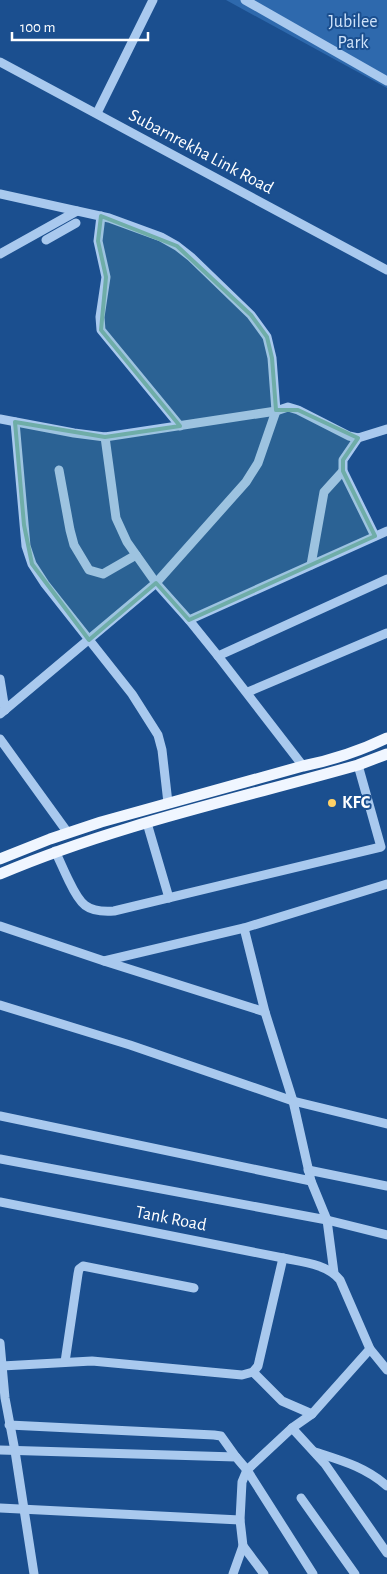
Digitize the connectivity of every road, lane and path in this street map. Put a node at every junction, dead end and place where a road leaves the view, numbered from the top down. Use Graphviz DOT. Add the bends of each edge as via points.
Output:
graph roads {
  1 [pos="152,0"];
  2 [pos="245,0"];
  3 [pos="0,62"];
  4 [pos="387,80"];
  5 [pos="97,113"];
  6 [pos="0,194"];
  7 [pos="77,211"];
  8 [pos="101,216"];
  9 [pos="76,223"];
  10 [pos="46,240"];
  11 [pos="0,254"];
  12 [pos="386,266"];
  13 [pos="276,411"];
  14 [pos="0,419"];
  15 [pos="15,422"];
  16 [pos="180,426"];
  17 [pos="387,429"];
  18 [pos="105,437"];
  19 [pos="358,438"];
  20 [pos="59,470"];
  21 [pos="343,471"];
  22 [pos="387,531"];
  23 [pos="375,536"];
  24 [pos="136,555"];
  25 [pos="311,565"];
  26 [pos="387,579"];
  27 [pos="156,584"];
  28 [pos="190,620"];
  29 [pos="387,633"];
  30 [pos="89,640"];
  31 [pos="218,656"];
  32 [pos="0,679"];
  33 [pos="248,692"];
  34 [pos="2,712"];
  35 [pos="387,738"];
  36 [pos="0,739"];
  37 [pos="387,754"];
  38 [pos="358,765"];
  39 [pos="303,766"];
  40 [pos="168,803"];
  41 [pos="147,823"];
  42 [pos="68,833"];
  43 [pos="55,851"];
  44 [pos="0,859"];
  45 [pos="0,874"];
  46 [pos="387,884"];
  47 [pos="169,898"];
  48 [pos="0,926"];
  49 [pos="244,928"];
  50 [pos="104,961"];
  51 [pos="0,1005"];
  52 [pos="265,1012"];
  53 [pos="293,1101"];
  54 [pos="0,1116"];
  55 [pos="387,1124"];
  56 [pos="0,1159"];
  57 [pos="308,1170"];
  58 [pos="311,1181"];
  59 [pos="387,1186"];
  60 [pos="0,1202"];
  61 [pos="327,1220"];
  62 [pos="387,1235"];
  63 [pos="283,1258"];
  64 [pos="334,1273"];
  65 [pos="194,1288"];
  66 [pos="0,1344"];
  67 [pos="370,1349"];
  68 [pos="64,1362"];
  69 [pos="2,1366"];
  70 [pos="387,1370"];
  71 [pos="252,1372"];
  72 [pos="2,1394"];
  73 [pos="312,1414"];
  74 [pos="9,1425"];
  75 [pos="292,1428"];
  76 [pos="0,1450"];
  77 [pos="15,1451"];
  78 [pos="315,1452"];
  79 [pos="236,1457"];
  80 [pos="247,1470"];
  81 [pos="387,1486"];
  82 [pos="302,1498"];
  83 [pos="0,1508"];
  84 [pos="24,1510"];
  85 [pos="240,1520"];
  86 [pos="243,1546"];
  87 [pos="387,1553"];
  88 [pos="34,1574"];
  89 [pos="233,1574"];
  90 [pos="264,1574"];
  91 [pos="313,1574"];
  92 [pos="355,1574"];
  1 -- 5 [label="street"];
  2 -- 4 [label="street"];
  3 -- 5 [label="street, Subarnrekha Link Road"];
  5 -- 12 [label="street, Subarnrekha Link Road"];
  6 -- 7 [label="street"];
  7 -- 8 [label="street"];
  7 -- 11 [label="street"];
  8 -- 13 [label="street" via="177,246 251,315 267,338 272,358"];
  8 -- 16 [label="street" via="98,241 106,277 100,317 102,330"];
  9 -- 10 [label="street"];
  13 -- 16 [label="street"];
  13 -- 19 [label="street" via="298,410"];
  13 -- 27 [label="street" via="258,463 246,482"];
  14 -- 15 [label="street"];
  15 -- 18 [label="street"];
  15 -- 30 [label="street" via="26,546 32,564"];
  16 -- 18 [label="street"];
  17 -- 19 [label="street"];
  18 -- 24 [label="street" via="116,518"];
  19 -- 21 [label="street" via="343,460"];
  20 -- 24 [label="street" via="74,545 89,570 104,574"];
  21 -- 23 [label="street"];
  21 -- 25 [label="street" via="324,492"];
  22 -- 23 [label="street"];
  23 -- 25 [label="street"];
  24 -- 27 [label="street"];
  25 -- 28 [label="street"];
  26 -- 31 [label="street"];
  27 -- 28 [label="street"];
  27 -- 30 [label="street"];
  28 -- 31 [label="street"];
  29 -- 33 [label="street"];
  30 -- 34 [label="street"];
  30 -- 40 [label="street" via="132,694 158,735"];
  31 -- 33 [label="street"];
  32 -- 34 [label="street"];
  33 -- 39 [label="street"];
  35 -- 39 [label="main road" via="329,761"];
  36 -- 42 [label="street"];
  37 -- 38 [label="main road"];
  38 -- 41 [label="main road"];
  38 -- 47 [label="street" via="381,847"];
  39 -- 40 [label="main road"];
  40 -- 42 [label="main road"];
  41 -- 43 [label="main road"];
  41 -- 47 [label="street"];
  42 -- 44 [label="main road"];
  43 -- 45 [label="main road"];
  43 -- 47 [label="street" via="78,900 91,909 114,911"];
  46 -- 49 [label="street"];
  48 -- 50 [label="street"];
  49 -- 50 [label="street"];
  49 -- 52 [label="street"];
  50 -- 52 [label="street"];
  51 -- 53 [label="street"];
  52 -- 53 [label="street"];
  53 -- 55 [label="street"];
  53 -- 57 [label="street"];
  54 -- 58 [label="street"];
  56 -- 61 [label="street"];
  57 -- 58 [label="street"];
  57 -- 59 [label="street"];
  58 -- 61 [label="street"];
  60 -- 63 [label="street, Tank Road"];
  61 -- 62 [label="street"];
  61 -- 64 [label="street"];
  63 -- 64 [label="street, Tank Road"];
  63 -- 71 [label="street" via="258,1366"];
  64 -- 67 [label="street"];
  65 -- 68 [label="street" via="83,1266 78,1274"];
  66 -- 69 [label="street"];
  67 -- 70 [label="street"];
  67 -- 73 [label="street"];
  68 -- 69 [label="street"];
  68 -- 71 [label="street" via="242,1375"];
  69 -- 72 [label="street"];
  71 -- 73 [label="street" via="282,1401"];
  72 -- 74 [label="street"];
  73 -- 75 [label="street"];
  74 -- 77 [label="street"];
  74 -- 79 [label="street" via="214,1434 221,1436"];
  75 -- 78 [label="street"];
  75 -- 80 [label="street"];
  76 -- 77 [label="street"];
  77 -- 79 [label="street"];
  77 -- 84 [label="street"];
  78 -- 81 [label="street" via="356,1465"];
  78 -- 87 [label="street"];
  79 -- 80 [label="street"];
  80 -- 85 [label="street" via="242,1482"];
  80 -- 91 [label="street"];
  82 -- 92 [label="street"];
  83 -- 84 [label="street"];
  84 -- 85 [label="street"];
  84 -- 88 [label="street"];
  85 -- 86 [label="street"];
  86 -- 89 [label="street"];
  86 -- 90 [label="street"];
}
